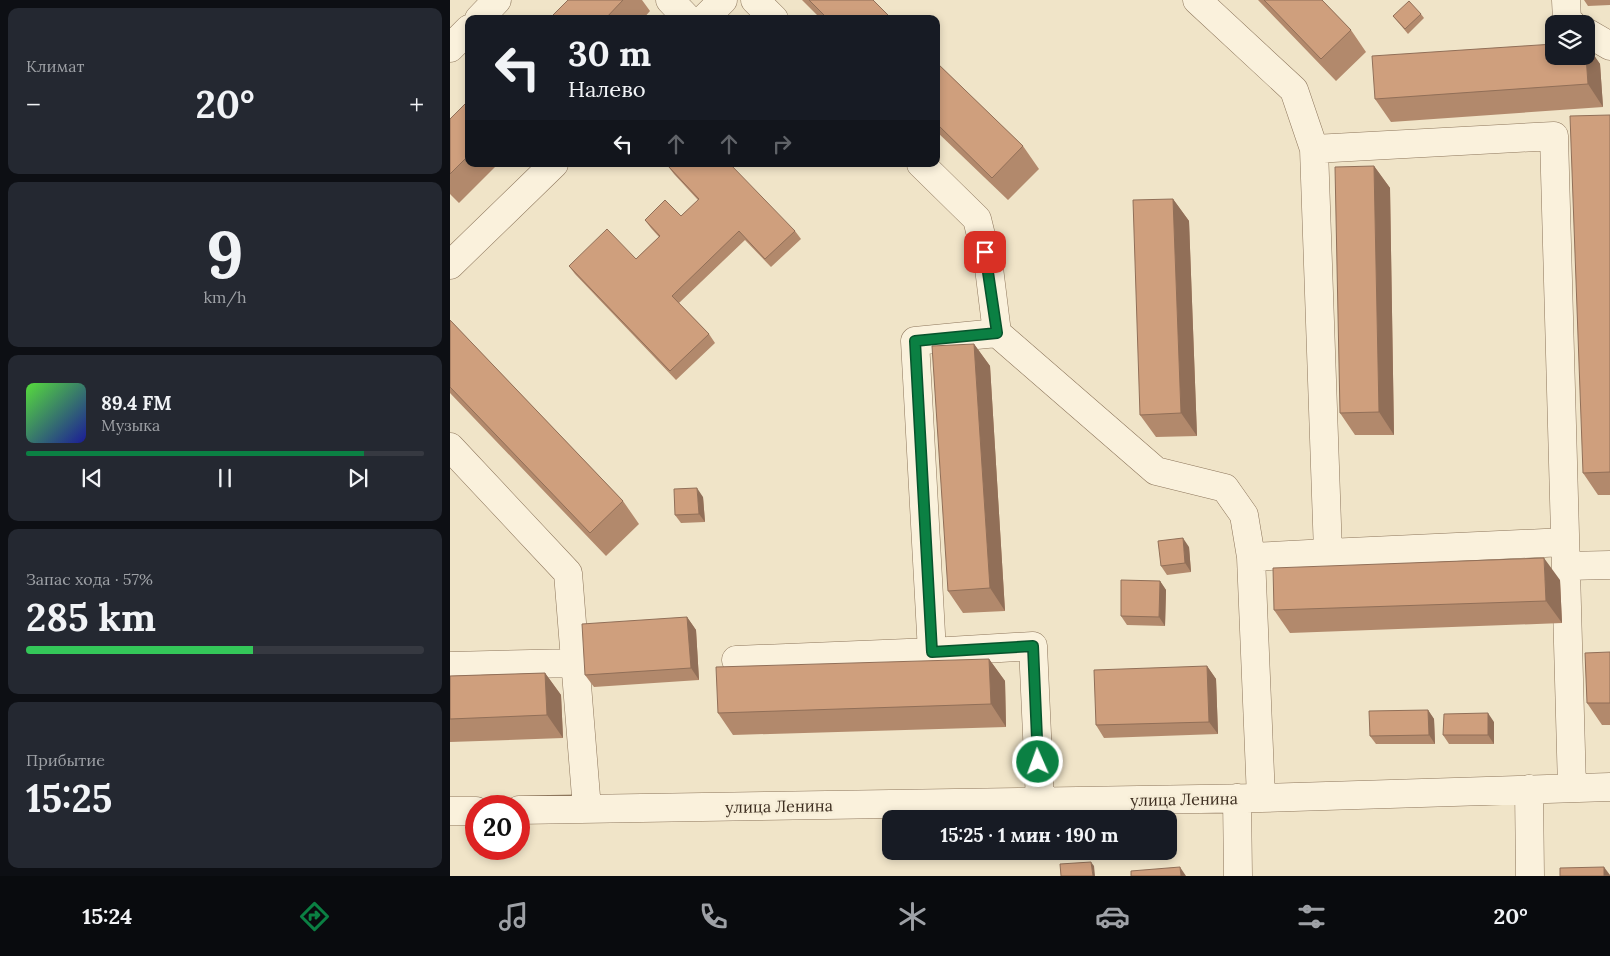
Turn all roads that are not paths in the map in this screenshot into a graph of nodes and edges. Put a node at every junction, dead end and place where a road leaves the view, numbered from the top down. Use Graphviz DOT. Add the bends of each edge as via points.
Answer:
graph roads {
  1 [pos="497,0"];
  2 [pos="670,0"];
  3 [pos="723,0"];
  4 [pos="755,0"];
  5 [pos="1196,0"];
  6 [pos="1566,0"];
  7 [pos="483,15"];
  8 [pos="684,15"];
  9 [pos="708,15"];
  10 [pos="770,15"];
  11 [pos="1567,15"];
  12 [pos="465,33"];
  13 [pos="1595,37"];
  14 [pos="1610,46"];
  15 [pos="450,48"];
  16 [pos="1314,149"];
  17 [pos="551,167"];
  18 [pos="924,167"];
  19 [pos="451,261"];
  20 [pos="997,333"];
  21 [pos="450,447"];
  22 [pos="1328,553"];
  23 [pos="1566,554"];
  24 [pos="1251,557"];
  25 [pos="1610,564"];
  26 [pos="932,652"];
  27 [pos="736,660"];
  28 [pos="575,663"];
  29 [pos="450,666"];
  30 [pos="1610,787"];
  31 [pos="1572,788"];
  32 [pos="1529,789"];
  33 [pos="1249,798"];
  34 [pos="1040,801"];
  35 [pos="586,809"];
  36 [pos="530,810"];
  37 [pos="465,811"];
  38 [pos="450,812"];
  39 [pos="1238,876"];
  40 [pos="1530,876"];
  1 -- 7 [label="street"];
  2 -- 8 [label="street"];
  3 -- 9 [label="street"];
  4 -- 10 [label="street"];
  5 -- 16 [label="street" via="1294,90"];
  6 -- 11 [label="street"];
  12 -- 15 [label="street"];
  13 -- 14 [label="street"];
  16 -- 22 [label="street"];
  16 -- 23 [label="street" via="1554,136"];
  17 -- 19 [label="street"];
  18 -- 20 [label="street" via="977,220 989,268"];
  20 -- 24 [label="street" via="1156,471 1225,488 1244,515"];
  20 -- 26 [label="street" via="915,341"];
  21 -- 28 [label="street" via="568,573"];
  22 -- 23 [label="street"];
  22 -- 24 [label="street"];
  23 -- 25 [label="street"];
  23 -- 31 [label="street"];
  24 -- 33 [label="street"];
  26 -- 27 [label="street"];
  26 -- 34 [label="street" via="1033,646"];
  28 -- 29 [label="street"];
  28 -- 35 [label="street"];
  30 -- 31 [label="street, улица Ленина"];
  31 -- 32 [label="street, улица Ленина"];
  32 -- 33 [label="street, улица Ленина"];
  32 -- 40 [label="street"];
  33 -- 34 [label="street, улица Ленина"];
  33 -- 39 [label="street"];
  34 -- 35 [label="street, улица Ленина"];
  35 -- 36 [label="street, улица Ленина"];
  37 -- 38 [label="street"];
}
